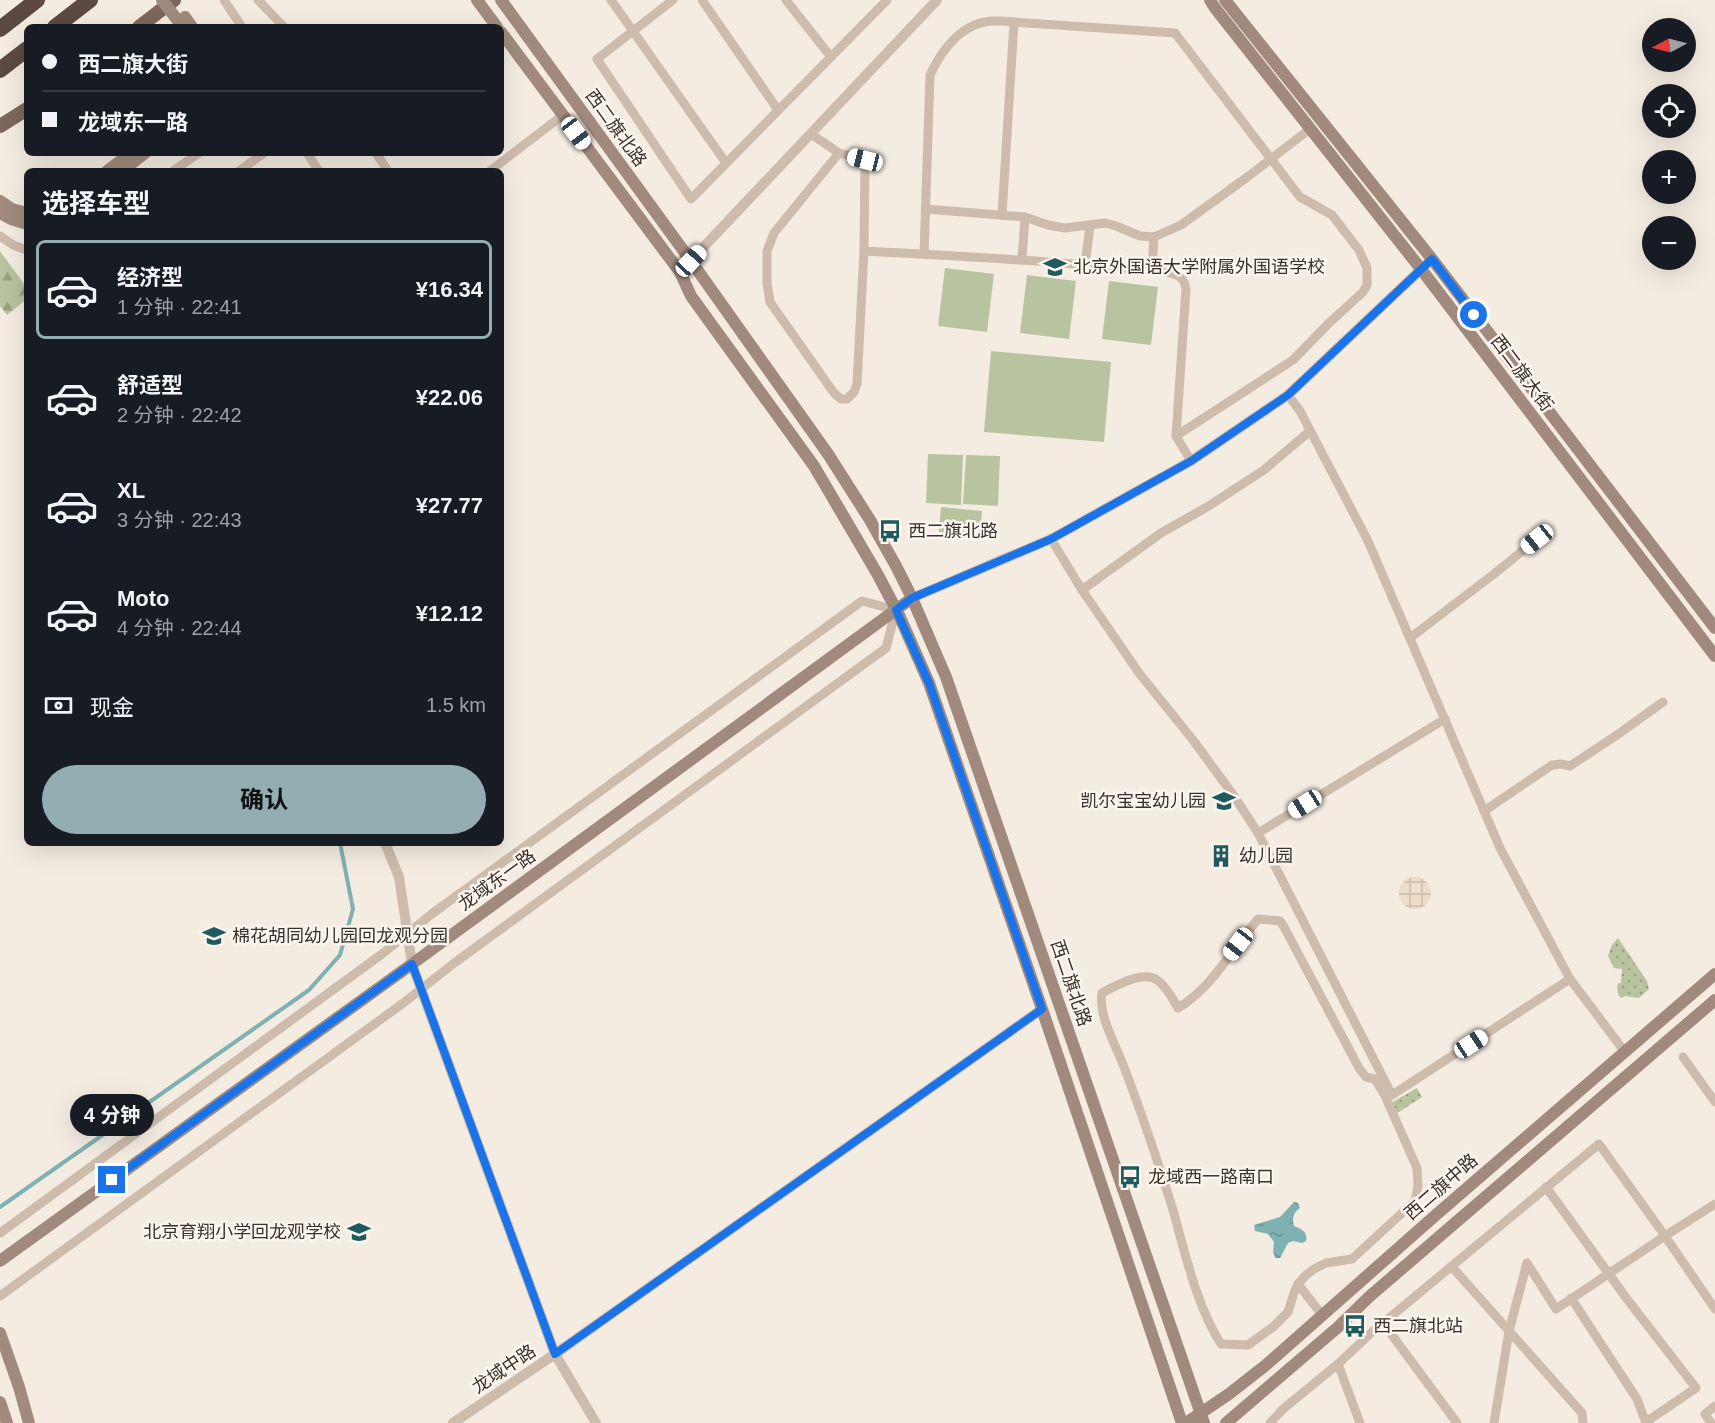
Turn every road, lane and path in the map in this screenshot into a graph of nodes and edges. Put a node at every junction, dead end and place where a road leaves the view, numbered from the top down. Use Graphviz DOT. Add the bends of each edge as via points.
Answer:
graph roads {
  1 [pos="37,0"];
  2 [pos="90,0"];
  3 [pos="162,0"];
  4 [pos="173,0"];
  5 [pos="258,0"];
  6 [pos="477,0"];
  7 [pos="501,0"];
  8 [pos="610,0"];
  9 [pos="673,0"];
  10 [pos="702,0"];
  11 [pos="786,0"];
  12 [pos="887,0"];
  13 [pos="937,0"];
  14 [pos="1210,0"];
  15 [pos="1225,0"];
  16 [pos="228,2"];
  17 [pos="1014,22"];
  18 [pos="185,23"];
  19 [pos="59,24"];
  20 [pos="143,24"];
  21 [pos="240,24"];
  22 [pos="281,24"];
  23 [pos="496,24"];
  24 [pos="0,29"];
  25 [pos="633,31"];
  26 [pos="504,36"];
  27 [pos="24,51"];
  28 [pos="831,57"];
  29 [pos="0,70"];
  30 [pos="778,110"];
  31 [pos="24,111"];
  32 [pos="563,115"];
  33 [pos="0,126"];
  34 [pos="1310,129"];
  35 [pos="811,134"];
  36 [pos="839,153"];
  37 [pos="127,156"];
  38 [pos="140,156"];
  39 [pos="195,156"];
  40 [pos="260,156"];
  41 [pos="1272,159"];
  42 [pos="726,163"];
  43 [pos="111,168"];
  44 [pos="126,168"];
  45 [pos="177,168"];
  46 [pos="243,168"];
  47 [pos="494,168"];
  48 [pos="0,201"];
  49 [pos="926,209"];
  50 [pos="24,212"];
  51 [pos="0,213"];
  52 [pos="1002,215"];
  53 [pos="1025,217"];
  54 [pos="24,223"];
  55 [pos="1090,226"];
  56 [pos="0,236"];
  57 [pos="1154,237"];
  58 [pos="24,249"];
  59 [pos="864,251"];
  60 [pos="924,254"];
  61 [pos="1432,259"];
  62 [pos="1022,260"];
  63 [pos="691,261"];
  64 [pos="1085,265"];
  65 [pos="1421,269"];
  66 [pos="1152,270"];
  67 [pos="680,272"];
  68 [pos="1288,395"];
  69 [pos="1310,431"];
  70 [pos="1176,436"];
  71 [pos="1191,461"];
  72 [pos="1051,539"];
  73 [pos="1537,539"];
  74 [pos="1082,590"];
  75 [pos="912,598"];
  76 [pos="896,610"];
  77 [pos="1715,628"];
  78 [pos="1410,638"];
  79 [pos="1715,656"];
  80 [pos="1663,702"];
  81 [pos="1445,719"];
  82 [pos="1484,811"];
  83 [pos="1258,833"];
  84 [pos="386,846"];
  85 [pos="412,964"];
  86 [pos="1715,974"];
  87 [pos="1570,979"];
  88 [pos="421,989"];
  89 [pos="1715,1000"];
  90 [pos="1042,1009"];
  91 [pos="1625,1052"];
  92 [pos="1683,1058"];
  93 [pos="1715,1102"];
  94 [pos="1546,1187"];
  95 [pos="1715,1204"];
  96 [pos="0,1233"];
  97 [pos="1665,1236"];
  98 [pos="0,1261"];
  99 [pos="1452,1268"];
  100 [pos="1609,1273"];
  101 [pos="1298,1284"];
  102 [pos="0,1296"];
  103 [pos="1571,1298"];
  104 [pos="1715,1309"];
  105 [pos="1322,1315"];
  106 [pos="1383,1323"];
  107 [pos="1509,1331"];
  108 [pos="0,1333"];
  109 [pos="555,1354"];
  110 [pos="1338,1364"];
  111 [pos="0,1402"];
  112 [pos="1715,1406"];
  113 [pos="1202,1418"];
  114 [pos="8,1423"];
  115 [pos="29,1423"];
  116 [pos="453,1423"];
  117 [pos="596,1423"];
  118 [pos="1184,1423"];
  119 [pos="1226,1423"];
  120 [pos="1270,1423"];
  121 [pos="1360,1423"];
  122 [pos="1457,1423"];
  123 [pos="1494,1423"];
  124 [pos="1583,1423"];
  125 [pos="1646,1423"];
  126 [pos="1711,1423"];
  1 -- 24 [label="highway"];
  2 -- 19 [label="highway"];
  3 -- 18 [label="main road, bridge"];
  4 -- 18 [label="main road"];
  4 -- 20 [label="main road"];
  5 -- 22 [label="street"];
  6 -- 23 [label="main road"];
  7 -- 63 [label="main road, 西二旗北路"];
  8 -- 25 [label="street"];
  9 -- 25 [label="street"];
  10 -- 30 [label="street"];
  11 -- 28 [label="street"];
  12 -- 28 [label="street"];
  13 -- 35 [label="street"];
  14 -- 34 [label="main road, 西二旗大街"];
  15 -- 61 [label="main road, 西二旗大街"];
  16 -- 21 [label="street"];
  17 -- 41 [label="street" via="1175,33"];
  17 -- 49 [label="street" via="993,21 970,28 959,34 937,60 930,75"];
  17 -- 52 [label="street"];
  25 -- 42 [label="street"];
  25 -- 42 [label="street" via="597,59 691,199"];
  26 -- 32 [label="main road, 西二旗北路"];
  27 -- 29 [label="highway"];
  28 -- 30 [label="street"];
  30 -- 42 [label="street"];
  31 -- 33 [label="main road"];
  32 -- 47 [label="street"];
  32 -- 67 [label="main road, 西二旗北路"];
  34 -- 41 [label="street"];
  34 -- 65 [label="main road, 西二旗大街"];
  35 -- 36 [label="street"];
  35 -- 63 [label="street"];
  36 -- 59 [label="street" via="865,160"];
  36 -- 59 [label="street" via="774,233 767,251 767,283 770,302 841,399 848,399 857,384"];
  37 -- 43 [label="main road"];
  38 -- 44 [label="main road"];
  39 -- 45 [label="street"];
  40 -- 46 [label="street"];
  41 -- 57 [label="street" via="1181,225"];
  41 -- 70 [label="street" via="1300,196 1332,215 1359,250 1367,268 1367,285 1293,360"];
  48 -- 50 [label="main road"];
  49 -- 52 [label="street"];
  49 -- 60 [label="street"];
  51 -- 54 [label="main road"];
  52 -- 53 [label="street"];
  53 -- 55 [label="street" via="1060,228"];
  53 -- 62 [label="street"];
  55 -- 57 [label="street" via="1109,224"];
  55 -- 64 [label="street"];
  56 -- 58 [label="street"];
  57 -- 66 [label="street"];
  59 -- 60 [label="street"];
  60 -- 62 [label="street"];
  61 -- 65 [label="street"];
  61 -- 77 [label="main road, 西二旗大街"];
  62 -- 64 [label="street"];
  63 -- 67 [label="street"];
  63 -- 75 [label="main road, 西二旗北路" via="828,454 870,519"];
  64 -- 66 [label="street"];
  65 -- 68 [label="street"];
  65 -- 79 [label="main road, 西二旗大街"];
  66 -- 70 [label="street" via="1177,275 1185,285"];
  67 -- 76 [label="main road, 西二旗北路" via="691,296 814,466"];
  68 -- 69 [label="street"];
  68 -- 71 [label="street"];
  69 -- 74 [label="street" via="1264,470 1161,533"];
  69 -- 78 [label="street" via="1368,542"];
  70 -- 71 [label="street"];
  71 -- 72 [label="street"];
  72 -- 74 [label="street"];
  72 -- 75 [label="street"];
  73 -- 78 [label="street"];
  74 -- 83 [label="street"];
  75 -- 76 [label="main road, 龙域东一路"];
  75 -- 113 [label="main road, 西二旗北路" via="946,677"];
  76 -- 85 [label="main road, 龙域东一路"];
  76 -- 88 [label="street" via="886,648"];
  76 -- 90 [label="main road, 西二旗北路" via="929,683"];
  76 -- 96 [label="street" via="862,602"];
  78 -- 81 [label="street"];
  80 -- 82 [label="street" via="1570,766 1552,765"];
  81 -- 82 [label="street"];
  81 -- 83 [label="street"];
  82 -- 87 [label="street"];
  83 -- 87 [label="street" via="1392,1095"];
  84 -- 85 [label="street" via="399,877"];
  85 -- 88 [label="street"];
  85 -- 98 [label="main road, 龙域东一路"];
  86 -- 91 [label="main road, 西二旗中路"];
  87 -- 91 [label="street"];
  88 -- 102 [label="street"];
  88 -- 109 [label="street"];
  89 -- 119 [label="main road, 西二旗中路"];
  90 -- 109 [label="street, 龙域中路"];
  90 -- 118 [label="main road, 西二旗北路"];
  91 -- 105 [label="main road, 西二旗中路"];
  92 -- 93 [label="street"];
  94 -- 97 [label="street" via="1599,1143"];
  94 -- 99 [label="street"];
  94 -- 100 [label="street"];
  95 -- 97 [label="street"];
  97 -- 100 [label="street"];
  97 -- 104 [label="street"];
  99 -- 106 [label="street"];
  99 -- 107 [label="street"];
  100 -- 103 [label="street"];
  100 -- 125 [label="street" via="1696,1388"];
  101 -- 101 [label="street" via="1288,1312 1273,1328 1248,1345 1221,1344 1190,1269 1158,1160 1101,1002 1102,993 1130,979 1148,977 1157,979 1178,1008 1206,986 1258,919 1280,921 1284,927 1359,1068 1366,1077 1375,1079 1385,1096 1418,1177 1415,1202 1352,1259 1326,1263"];
  101 -- 105 [label="street"];
  103 -- 107 [label="street" via="1556,1309 1527,1263"];
  103 -- 125 [label="street" via="1637,1399"];
  105 -- 113 [label="main road, 西二旗中路"];
  106 -- 110 [label="street"];
  106 -- 122 [label="street"];
  107 -- 123 [label="street"];
  107 -- 124 [label="street" via="1582,1413"];
  108 -- 115 [label="main road"];
  109 -- 116 [label="street, 龙域中路"];
  109 -- 117 [label="street"];
  110 -- 120 [label="street"];
  110 -- 121 [label="street"];
  111 -- 114 [label="main road"];
  112 -- 126 [label="street" via="1705,1414"];
  113 -- 118 [label="main road, 西二旗中路"];
}
